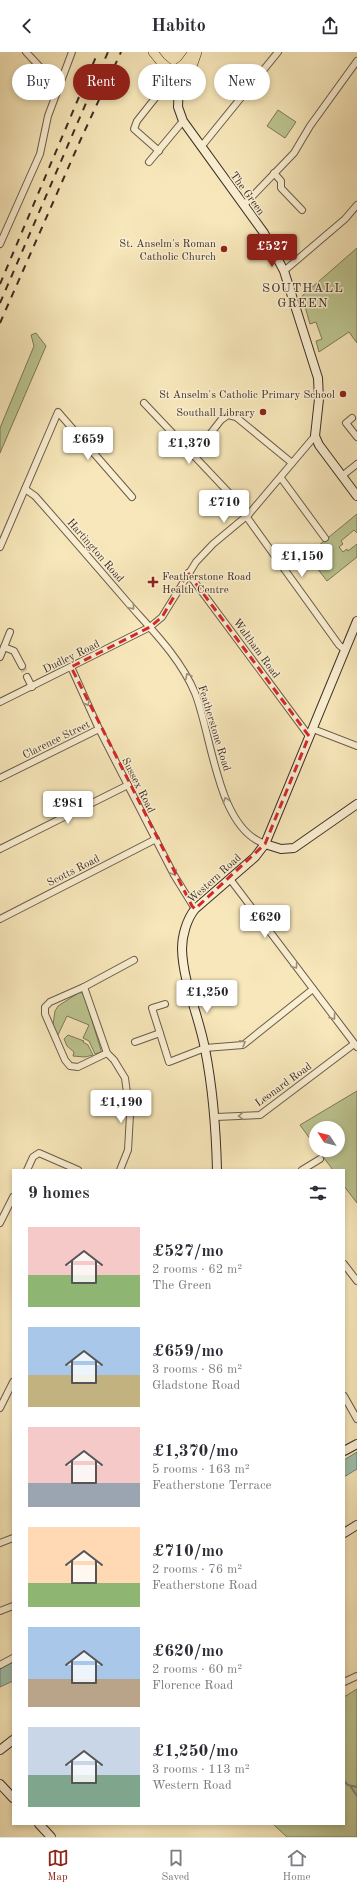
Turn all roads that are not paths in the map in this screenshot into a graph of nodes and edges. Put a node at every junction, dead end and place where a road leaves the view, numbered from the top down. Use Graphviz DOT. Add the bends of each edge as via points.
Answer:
graph roads {
  1 [pos="26,52"];
  2 [pos="72,52"];
  3 [pos="153,52"];
  4 [pos="193,52"];
  5 [pos="197,52"];
  6 [pos="278,52"];
  7 [pos="357,61"];
  8 [pos="37,64"];
  9 [pos="165,64"];
  10 [pos="183,64"];
  11 [pos="192,64"];
  12 [pos="65,71"];
  13 [pos="54,100"];
  14 [pos="154,100"];
  15 [pos="178,100"];
  16 [pos="183,121"];
  17 [pos="201,147"];
  18 [pos="159,151"];
  19 [pos="150,162"];
  20 [pos="274,173"];
  21 [pos="357,205"];
  22 [pos="244,206"];
  23 [pos="302,210"];
  24 [pos="0,244"];
  25 [pos="284,271"];
  26 [pos="144,403"];
  27 [pos="352,418"];
  28 [pos="315,436"];
  29 [pos="357,436"];
  30 [pos="192,456"];
  31 [pos="292,463"];
  32 [pos="357,464"];
  33 [pos="342,476"];
  34 [pos="281,478"];
  35 [pos="25,490"];
  36 [pos="357,496"];
  37 [pos="132,497"];
  38 [pos="248,515"];
  39 [pos="325,538"];
  40 [pos="0,546"];
  41 [pos="188,573"];
  42 [pos="357,621"];
  43 [pos="150,628"];
  44 [pos="10,632"];
  45 [pos="4,647"];
  46 [pos="345,650"];
  47 [pos="0,657"];
  48 [pos="22,666"];
  49 [pos="71,668"];
  50 [pos="27,677"];
  51 [pos="32,686"];
  52 [pos="0,702"];
  53 [pos="99,729"];
  54 [pos="311,732"];
  55 [pos="357,746"];
  56 [pos="0,778"];
  57 [pos="128,785"];
  58 [pos="357,804"];
  59 [pos="156,839"];
  60 [pos="265,844"];
  61 [pos="0,849"];
  62 [pos="230,879"];
  63 [pos="195,909"];
  64 [pos="0,919"];
  65 [pos="134,960"];
  66 [pos="84,987"];
  67 [pos="312,989"];
  68 [pos="165,1004"];
  69 [pos="160,1033"];
  70 [pos="135,1042"];
  71 [pos="356,1046"];
  72 [pos="205,1048"];
  73 [pos="107,1053"];
  74 [pos="216,1117"];
  75 [pos="320,1159"];
  76 [pos="27,1169"];
  77 [pos="76,1169"];
  78 [pos="120,1169"];
  79 [pos="217,1169"];
  80 [pos="304,1169"];
  81 [pos="12,1199"];
  82 [pos="0,1205"];
  83 [pos="7,1209"];
  84 [pos="0,1223"];
  85 [pos="345,1265"];
  86 [pos="357,1281"];
  87 [pos="12,1384"];
  88 [pos="345,1398"];
  89 [pos="0,1408"];
  90 [pos="357,1419"];
  91 [pos="357,1444"];
  92 [pos="345,1450"];
  93 [pos="357,1525"];
  94 [pos="345,1532"];
  95 [pos="12,1538"];
  96 [pos="0,1542"];
  97 [pos="12,1606"];
  98 [pos="0,1611"];
  99 [pos="12,1659"];
  100 [pos="0,1666"];
  101 [pos="357,1676"];
  102 [pos="345,1682"];
  103 [pos="12,1741"];
  104 [pos="0,1750"];
  105 [pos="0,1784"];
  106 [pos="12,1797"];
  107 [pos="40,1825"];
  108 [pos="52,1837"];
  1 -- 8 [label="street"];
  2 -- 12 [label="street"];
  3 -- 9 [label="main road"];
  4 -- 10 [label="main road"];
  5 -- 11 [label="main road"];
  6 -- 17 [label="street"];
  7 -- 20 [label="street" via="310,126 294,153"];
  13 -- 24 [label="street" via="44,130 40,154"];
  14 -- 18 [label="street" via="134,128"];
  15 -- 16 [label="street, The Green"];
  16 -- 17 [label="street, The Green"];
  16 -- 18 [label="street"];
  17 -- 22 [label="street, The Green"];
  18 -- 19 [label="street"];
  20 -- 22 [label="street"];
  20 -- 23 [label="street" via="280,181 281,188"];
  21 -- 25 [label="street" via="345,219"];
  22 -- 25 [label="street, The Green" via="264,233"];
  25 -- 28 [label="street, The Green" via="318,378 320,399"];
  26 -- 30 [label="street"];
  27 -- 29 [label="street" via="346,423"];
  28 -- 31 [label="street"];
  28 -- 33 [label="street"];
  30 -- 31 [label="street" via="228,415 236,417"];
  30 -- 38 [label="street"];
  31 -- 34 [label="street"];
  32 -- 33 [label="street"];
  33 -- 36 [label="street"];
  34 -- 38 [label="street"];
  34 -- 39 [label="street"];
  35 -- 37 [label="street" via="58,412"];
  35 -- 40 [label="street"];
  35 -- 43 [label="street, Hartington Road, one-way" via="35,496"];
  38 -- 41 [label="street" via="213,544"];
  38 -- 46 [label="street"];
  41 -- 43 [label="street" via="162,617"];
  41 -- 54 [label="street, Waltham Road"];
  42 -- 46 [label="street, Western Road"];
  43 -- 49 [label="street, Dudley Road"];
  60 -- 43 [label="street, Featherstone Road, one-way" via="256,842 246,834 229,809 190,681 180,664"];
  44 -- 45 [label="street"];
  45 -- 47 [label="street"];
  45 -- 48 [label="street" via="14,652"];
  46 -- 54 [label="street, Western Road"];
  49 -- 51 [label="street, Dudley Road"];
  49 -- 53 [label="street, Sussex Road, one-way"];
  50 -- 51 [label="street"];
  51 -- 52 [label="street, Dudley Road"];
  53 -- 56 [label="street, Clarence Street"];
  53 -- 57 [label="street, Sussex Road"];
  54 -- 55 [label="street"];
  54 -- 60 [label="street, Western Road"];
  57 -- 59 [label="street, Sussex Road"];
  57 -- 61 [label="street"];
  58 -- 60 [label="street" via="294,848 281,849"];
  59 -- 63 [label="street, Sussex Road, one-way"];
  59 -- 64 [label="street, Scotts Road"];
  60 -- 62 [label="street, Western Road" via="255,857"];
  62 -- 63 [label="street, Western Road"];
  62 -- 67 [label="street, one-way"];
  63 -- 72 [label="street, Western Road" via="184,932 183,962"];
  65 -- 66 [label="street"];
  66 -- 73 [label="street"];
  66 -- 73 [label="street" via="50,1002 44,1007 45,1014 70,1066 78,1067"];
  67 -- 71 [label="street, one-way"];
  72 -- 67 [label="street, one-way" via="243,1045"];
  68 -- 69 [label="street" via="152,1008"];
  69 -- 70 [label="street"];
  69 -- 72 [label="street" via="169,1062"];
  71 -- 74 [label="street, Leonard Road, one-way" via="260,1115"];
  72 -- 74 [label="street, Western Road"];
  73 -- 78 [label="street" via="125,1078 130,1115 128,1150"];
  74 -- 79 [label="street, Western Road"];
  75 -- 80 [label="street"];
  76 -- 77 [label="street" via="33,1157 39,1153"];
  81 -- 83 [label="street"];
  82 -- 83 [label="street"];
  83 -- 84 [label="street"];
  85 -- 86 [label="street"];
  87 -- 89 [label="street"];
  88 -- 90 [label="street"];
  91 -- 92 [label="street"];
  93 -- 94 [label="street"];
  95 -- 96 [label="street"];
  97 -- 98 [label="street"];
  99 -- 100 [label="street"];
  101 -- 102 [label="street"];
  103 -- 104 [label="street"];
  105 -- 106 [label="street"];
  107 -- 108 [label="street"];
}
